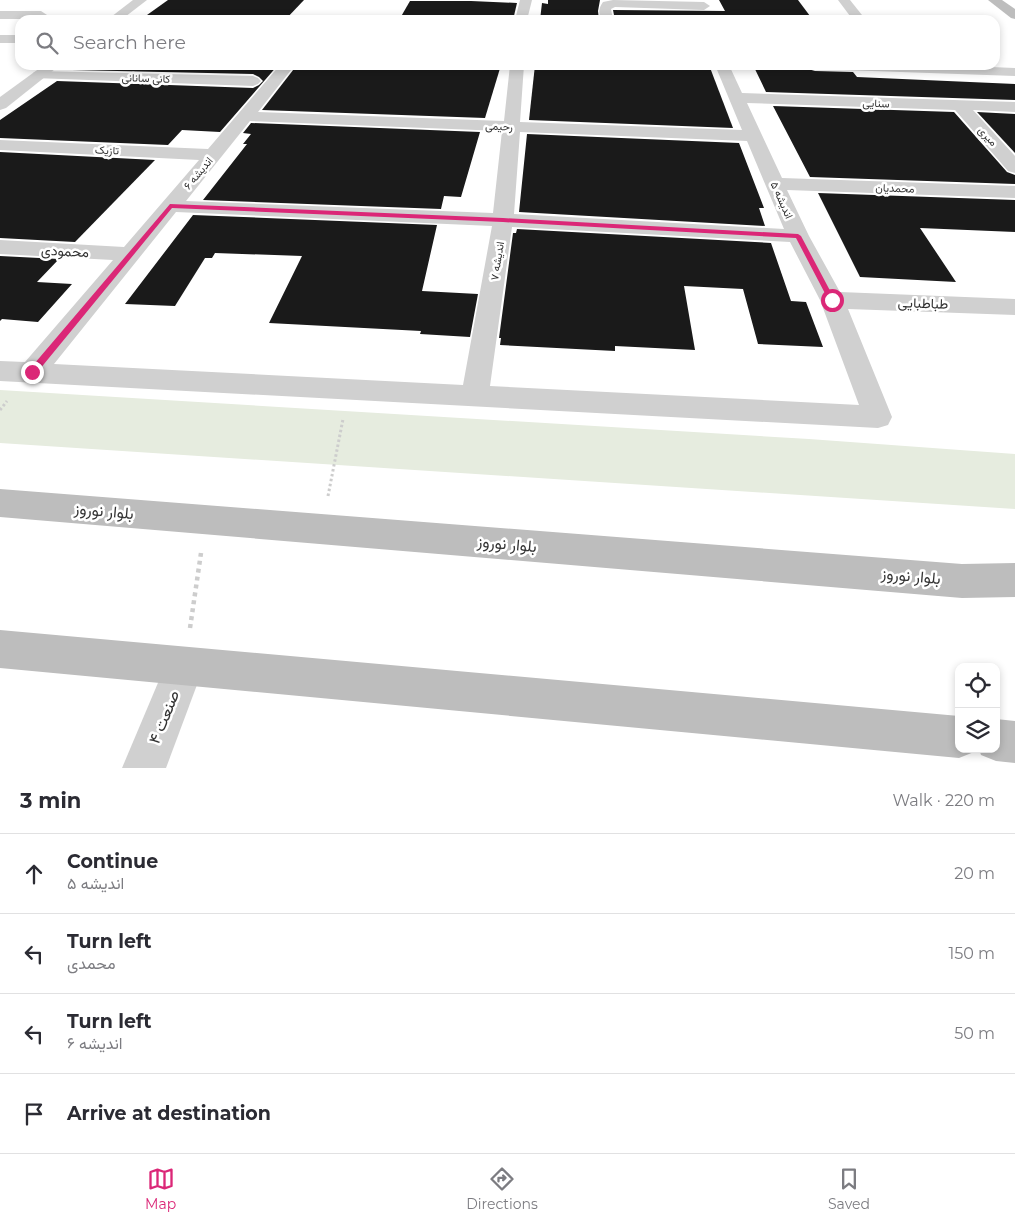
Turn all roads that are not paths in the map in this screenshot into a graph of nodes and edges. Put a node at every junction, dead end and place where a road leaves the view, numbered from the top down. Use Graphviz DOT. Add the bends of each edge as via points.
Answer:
graph roads {
  1 [pos="141,0"];
  2 [pos="526,0"];
  3 [pos="844,0"];
  4 [pos="994,0"];
  5 [pos="703,3"];
  6 [pos="16,5"];
  7 [pos="2,15"];
  8 [pos="41,15"];
  9 [pos="120,15"];
  10 [pos="522,15"];
  11 [pos="606,15"];
  12 [pos="707,15"];
  13 [pos="856,15"];
  14 [pos="1015,15"];
  15 [pos="0,39"];
  16 [pos="15,39"];
  17 [pos="46,70"];
  18 [pos="284,70"];
  19 [pos="517,70"];
  20 [pos="724,70"];
  21 [pos="958,70"];
  22 [pos="1015,72"];
  23 [pos="40,75"];
  24 [pos="253,81"];
  25 [pos="737,98"];
  26 [pos="2,102"];
  27 [pos="960,106"];
  28 [pos="1015,107"];
  29 [pos="245,116"];
  30 [pos="511,126"];
  31 [pos="754,136"];
  32 [pos="0,145"];
  33 [pos="213,155"];
  34 [pos="1015,167"];
  35 [pos="775,184"];
  36 [pos="1015,192"];
  37 [pos="170,206"];
  38 [pos="503,220"];
  39 [pos="798,236"];
  40 [pos="0,247"];
  41 [pos="130,254"];
  42 [pos="832,300"];
  43 [pos="1015,307"];
  44 [pos="0,371"];
  45 [pos="32,372"];
  46 [pos="475,396"];
  47 [pos="0,503"];
  48 [pos="1015,580"];
  49 [pos="0,649"];
  50 [pos="185,666"];
  51 [pos="955,737"];
  52 [pos="1000,740"];
  53 [pos="1015,742"];
  54 [pos="144,768"];
  1 -- 9 [label="street"];
  2 -- 10 [label="street"];
  3 -- 13 [label="street"];
  4 -- 14 [label="main road"];
  5 -- 11 [label="street" via="615,3 607,5"];
  5 -- 12 [label="street"];
  6 -- 7 [label="street"];
  7 -- 8 [label="street"];
  15 -- 16 [label="street"];
  17 -- 23 [label="street"];
  18 -- 29 [label="street, اندیشه ۶"];
  19 -- 30 [label="street, اندیشه ۷"];
  20 -- 25 [label="street, اندیشه ۵"];
  21 -- 22 [label="street"];
  23 -- 24 [label="street, کانی سانانی"];
  23 -- 26 [label="street"];
  25 -- 27 [label="street, سنایی"];
  25 -- 31 [label="street, اندیشه ۵"];
  27 -- 28 [label="street, سنایی"];
  27 -- 34 [label="street, میری"];
  29 -- 30 [label="street, رحیمی"];
  29 -- 33 [label="street, اندیشه ۶"];
  30 -- 31 [label="street, رحیمی"];
  30 -- 38 [label="street, اندیشه ۷"];
  31 -- 35 [label="street, اندیشه ۵"];
  32 -- 33 [label="street, تازیک"];
  33 -- 37 [label="street, اندیشه ۶"];
  35 -- 36 [label="street, محمدیان"];
  35 -- 39 [label="street, اندیشه ۵"];
  37 -- 38 [label="street"];
  37 -- 41 [label="street, اندیشه ۶"];
  38 -- 39 [label="street"];
  38 -- 46 [label="street, اندیشه ۷"];
  39 -- 42 [label="street, اندیشه ۵"];
  40 -- 41 [label="street, محمودی"];
  41 -- 45 [label="street, اندیشه ۶"];
  42 -- 43 [label="street, طباطبایی"];
  42 -- 46 [label="street, اندیشه ۵" via="878,416"];
  44 -- 45 [label="street"];
  45 -- 46 [label="street"];
  47 -- 48 [label="main road, بلوار نوروز" via="962,581"];
  49 -- 50 [label="main road"];
  50 -- 51 [label="main road"];
  50 -- 54 [label="street, صنعت ۴"];
  52 -- 53 [label="main road"];
}
